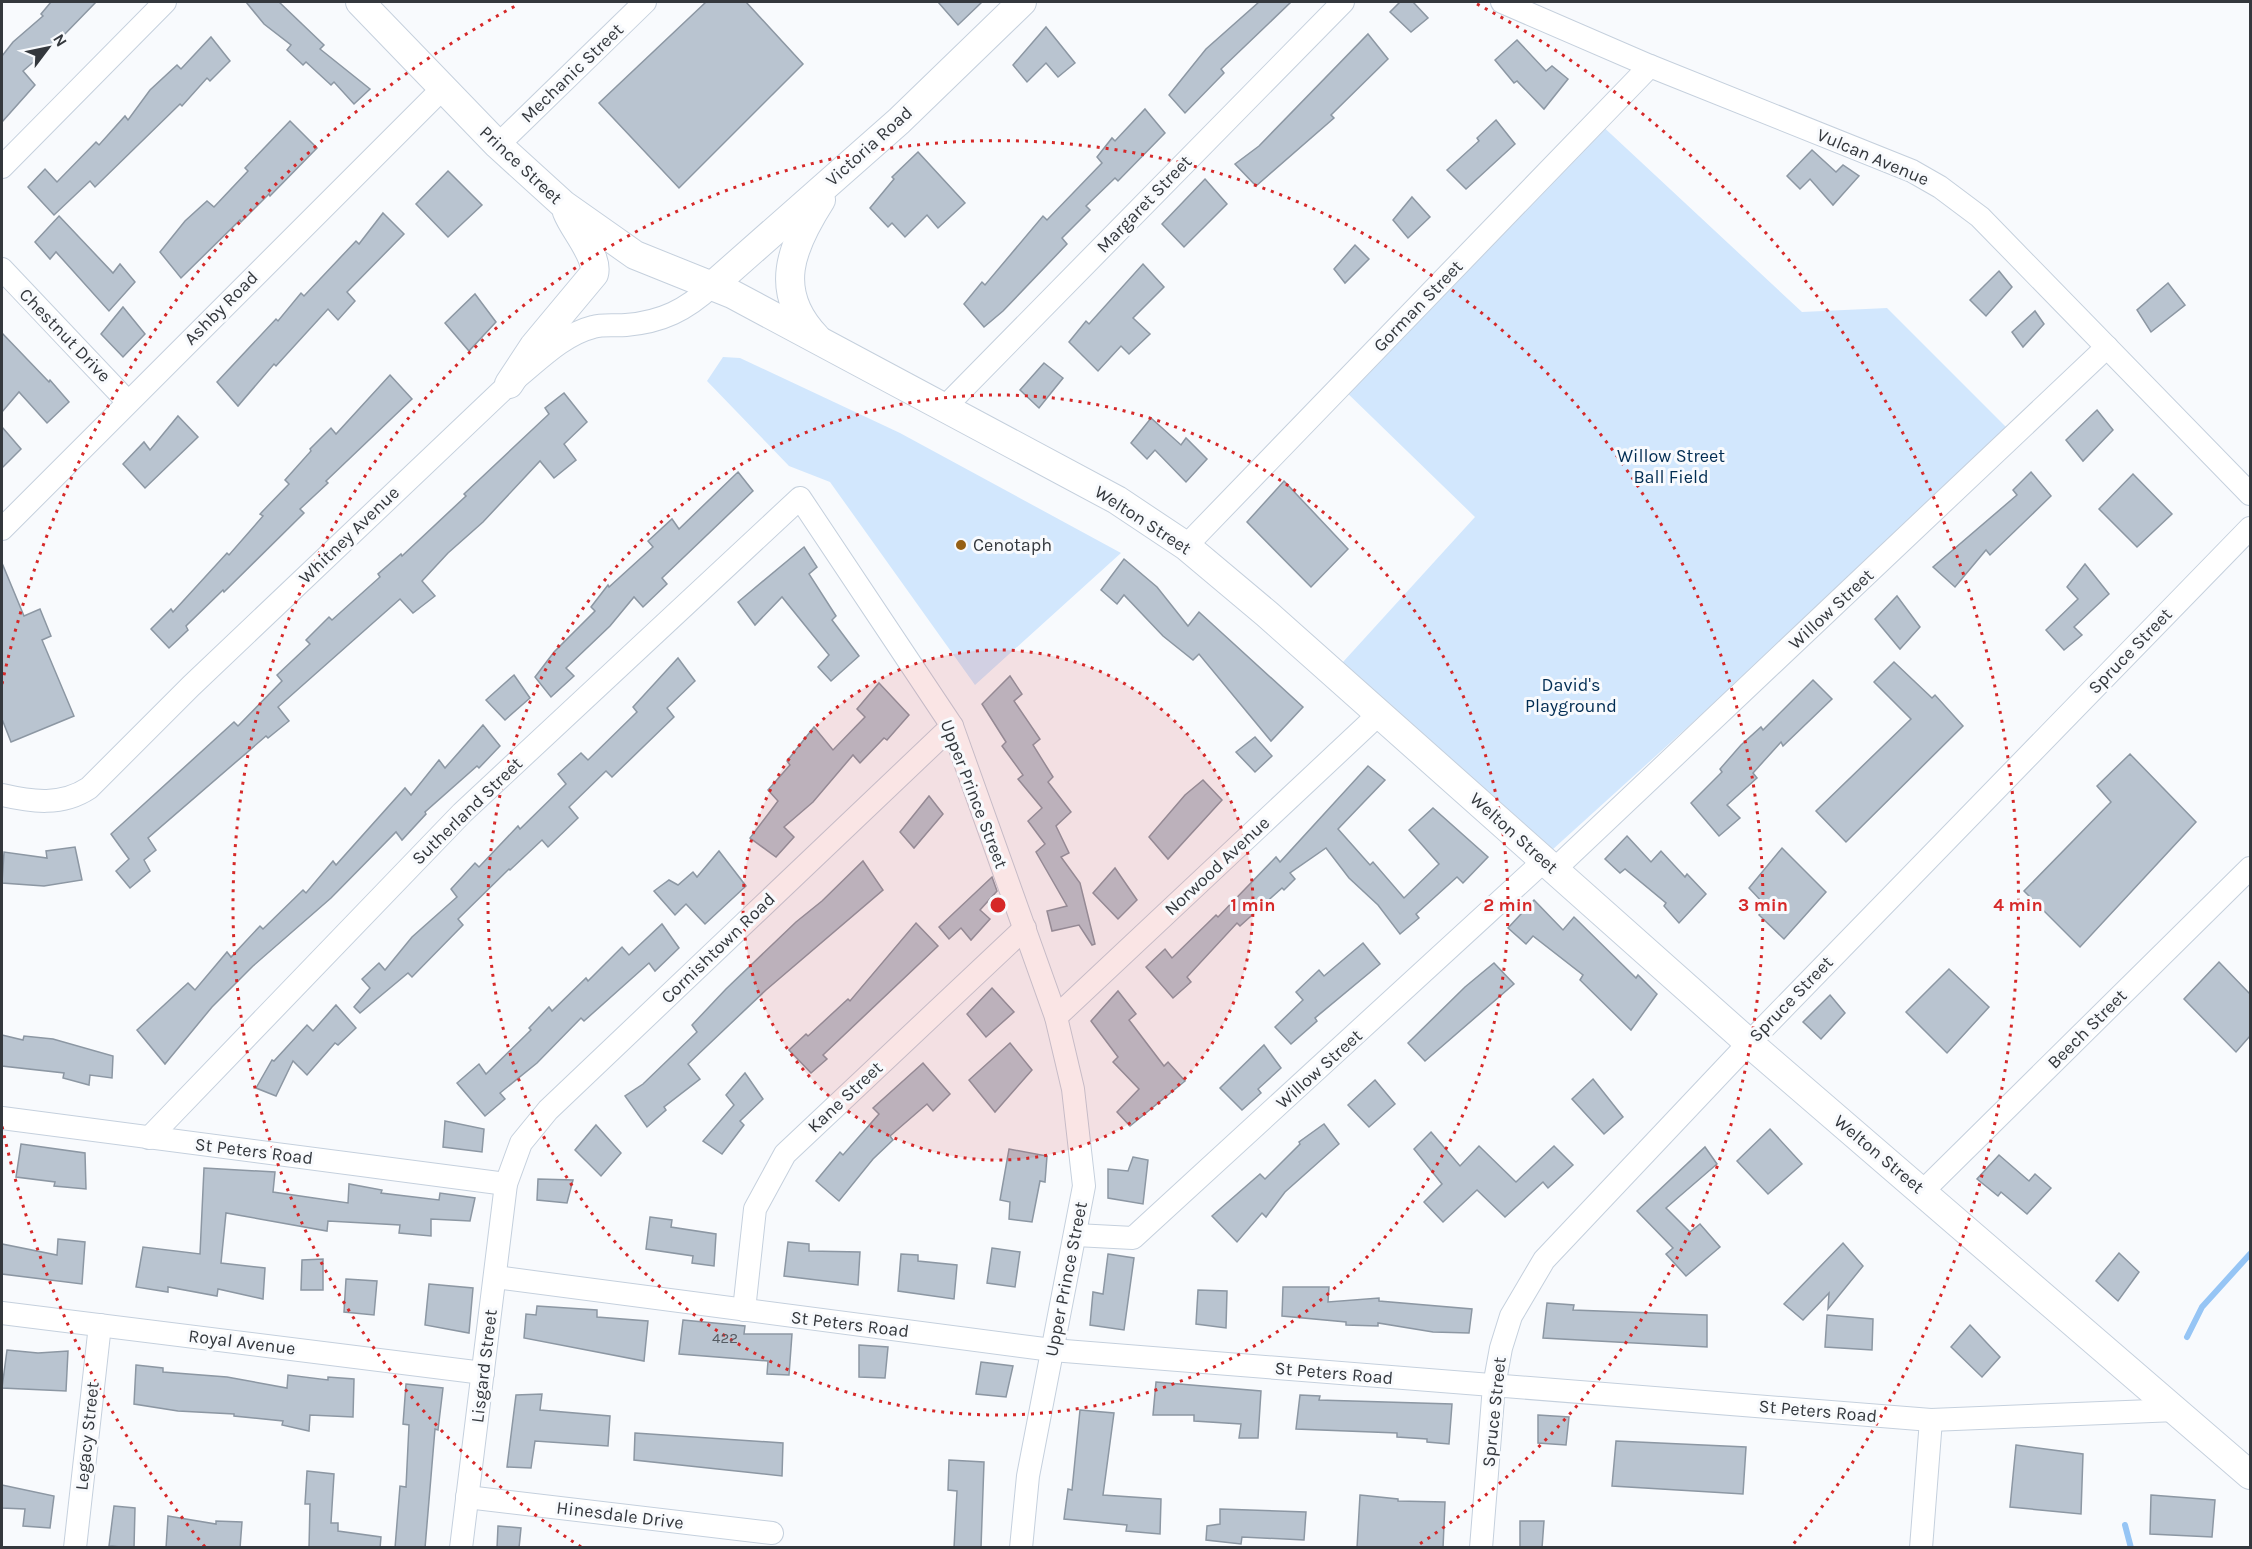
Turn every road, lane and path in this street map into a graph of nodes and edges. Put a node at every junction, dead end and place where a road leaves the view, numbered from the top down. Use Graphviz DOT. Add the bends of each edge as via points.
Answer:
graph roads {
  1 [pos="165,2"];
  2 [pos="360,2"];
  3 [pos="645,2"];
  4 [pos="1022,2"];
  5 [pos="1343,2"];
  6 [pos="1502,2"];
  7 [pos="1650,66"];
  8 [pos="442,89"];
  9 [pos="498,145"];
  10 [pos="2,167"];
  11 [pos="835,178"];
  12 [pos="564,205"];
  13 [pos="2,269"];
  14 [pos="712,286"];
  15 [pos="822,343"];
  16 [pos="2107,347"];
  17 [pos="509,384"];
  18 [pos="127,401"];
  19 [pos="945,407"];
  20 [pos="2250,494"];
  21 [pos="800,498"];
  22 [pos="2250,528"];
  23 [pos="2,529"];
  24 [pos="1186,546"];
  25 [pos="1377,715"];
  26 [pos="952,726"];
  27 [pos="2,795"];
  28 [pos="1550,865"];
  29 [pos="2250,868"];
  30 [pos="1025,928"];
  31 [pos="1056,1017"];
  32 [pos="1749,1043"];
  33 [pos="2,1118"];
  34 [pos="149,1138"];
  35 [pos="506,1184"];
  36 [pos="1923,1191"];
  37 [pos="1076,1235"];
  38 [pos="495,1277"];
  39 [pos="744,1310"];
  40 [pos="2,1312"];
  41 [pos="100,1325"];
  42 [pos="1052,1350"];
  43 [pos="483,1373"];
  44 [pos="1494,1386"];
  45 [pos="2176,1410"];
  46 [pos="1931,1420"];
  47 [pos="2250,1475"];
  48 [pos="467,1497"];
  49 [pos="772,1533"];
  50 [pos="75,1548"];
  51 [pos="461,1548"];
  52 [pos="1021,1548"];
  53 [pos="1481,1548"];
  54 [pos="1921,1548"];
  1 -- 10 [label="street"];
  2 -- 8 [label="main road, Prince Street"];
  3 -- 9 [label="street, Mechanic Street"];
  4 -- 11 [label="main road, Victoria Road"];
  5 -- 19 [label="street, Margaret Street"];
  6 -- 7 [label="street, Vulcan Avenue"];
  7 -- 16 [label="street, Vulcan Avenue" via="1911,171 1940,187 1980,217"];
  7 -- 24 [label="street, Gorman Street"];
  8 -- 9 [label="main road, Prince Street"];
  8 -- 18 [label="street, Ashby Road"];
  9 -- 12 [label="main road, Prince Street"];
  11 -- 14 [label="main road, Victoria Road"];
  11 -- 15 [label="main road" via="797,243 788,275 798,313"];
  12 -- 14 [label="main road, Prince Street" via="635,255"];
  12 -- 17 [label="main road" via="596,268"];
  13 -- 18 [label="street, Chestnut Drive"];
  14 -- 15 [label="main road, Welton Street"];
  14 -- 17 [label="street, Whitney Avenue" via="672,316 648,323 595,327 564,339"];
  15 -- 19 [label="main road, Welton Street"];
  16 -- 20 [label="street, Vulcan Avenue"];
  16 -- 28 [label="street, Willow Street"];
  17 -- 27 [label="street, Whitney Avenue" via="89,788 57,801"];
  18 -- 23 [label="street, Ashby Road"];
  19 -- 24 [label="main road, Welton Street" via="1117,500"];
  21 -- 26 [label="street, Upper Prince Street"];
  21 -- 34 [label="street, Sutherland Street" via="462,813"];
  22 -- 32 [label="street, Spruce Street"];
  24 -- 25 [label="main road, Welton Street"];
  25 -- 28 [label="main road, Welton Street"];
  25 -- 31 [label="street, Norwood Avenue"];
  26 -- 30 [label="street, Upper Prince Street"];
  26 -- 35 [label="street, Cornishtown Road" via="531,1127 517,1150"];
  28 -- 32 [label="main road, Welton Street"];
  28 -- 37 [label="street, Willow Street" via="1133,1238"];
  29 -- 36 [label="street, Beech Street"];
  30 -- 31 [label="street, Upper Prince Street"];
  30 -- 39 [label="street, Kane Street" via="785,1154 755,1209"];
  31 -- 37 [label="street, Upper Prince Street" via="1073,1089 1083,1161 1084,1186"];
  32 -- 36 [label="main road, Welton Street"];
  32 -- 44 [label="street, Spruce Street" via="1544,1260 1508,1323"];
  33 -- 34 [label="street, St Peters Road"];
  34 -- 35 [label="street, St Peters Road"];
  35 -- 38 [label="street, Lisgard Street"];
  36 -- 45 [label="main road, Welton Street"];
  37 -- 42 [label="street, Upper Prince Street"];
  38 -- 39 [label="street, St Peters Road"];
  38 -- 43 [label="street, Lisgard Street"];
  39 -- 42 [label="street, St Peters Road"];
  40 -- 41 [label="street, Royal Avenue"];
  41 -- 43 [label="street, Royal Avenue"];
  41 -- 50 [label="street, Legacy Street"];
  42 -- 44 [label="street, St Peters Road"];
  42 -- 52 [label="street, Upper Prince Street" via="1028,1476"];
  43 -- 48 [label="street, Lisgard Street"];
  44 -- 46 [label="street, St Peters Road"];
  44 -- 53 [label="street, Spruce Street"];
  45 -- 46 [label="street, St Peters Road"];
  45 -- 47 [label="main road, Welton Street"];
  46 -- 54 [label="street"];
  48 -- 49 [label="street, Hinesdale Drive"];
  48 -- 51 [label="street, Lisgard Street"];
}
